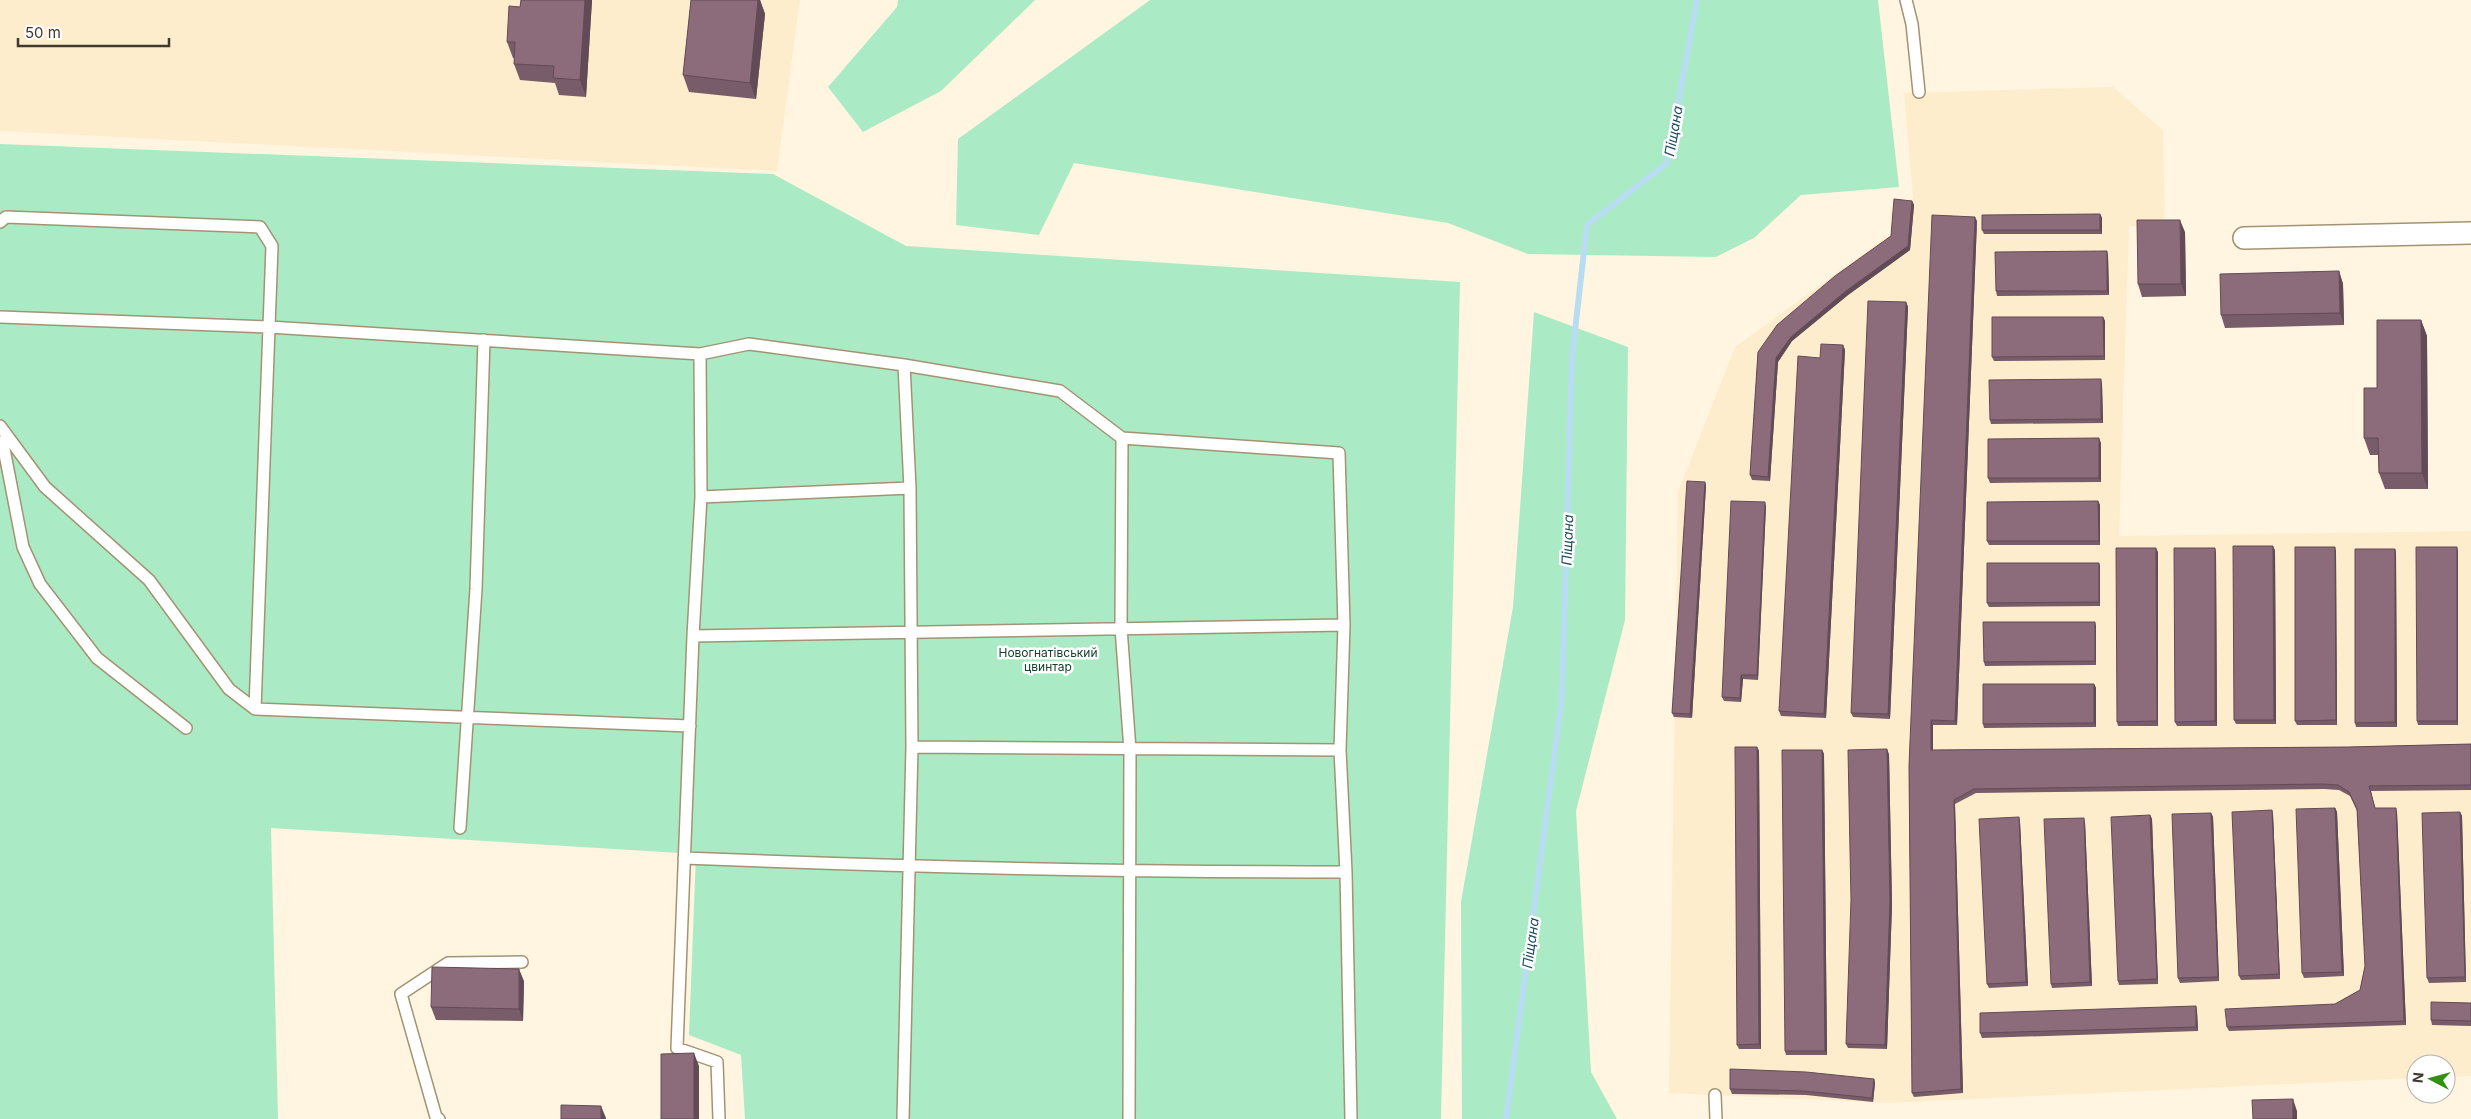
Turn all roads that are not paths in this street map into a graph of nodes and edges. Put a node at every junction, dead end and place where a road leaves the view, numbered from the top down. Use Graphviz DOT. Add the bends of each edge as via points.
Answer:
graph roads {
  1 [pos="1906,0"];
  2 [pos="1919,92"];
  3 [pos="0,222"];
  4 [pos="2471,233"];
  5 [pos="2244,238"];
  6 [pos="0,317"];
  7 [pos="269,327"];
  8 [pos="484,340"];
  9 [pos="700,354"];
  10 [pos="904,365"];
  11 [pos="0,426"];
  12 [pos="1122,438"];
  13 [pos="0,442"];
  14 [pos="910,488"];
  15 [pos="702,497"];
  16 [pos="1344,625"];
  17 [pos="1121,628"];
  18 [pos="910,634"];
  19 [pos="693,636"];
  20 [pos="255,709"];
  21 [pos="469,717"];
  22 [pos="690,726"];
  23 [pos="186,728"];
  24 [pos="912,747"];
  25 [pos="1130,750"];
  26 [pos="1340,750"];
  27 [pos="460,828"];
  28 [pos="684,858"];
  29 [pos="909,868"];
  30 [pos="1130,872"];
  31 [pos="1346,872"];
  32 [pos="522,962"];
  33 [pos="1715,1095"];
  34 [pos="439,1119"];
  35 [pos="719,1119"];
  36 [pos="903,1119"];
  37 [pos="1129,1119"];
  38 [pos="1351,1119"];
  39 [pos="1716,1119"];
  1 -- 2 [label="lane" via="1912,24"];
  3 -- 7 [label="lane" via="6,217 260,227 272,246"];
  4 -- 5 [label="street"];
  6 -- 7 [label="lane"];
  7 -- 8 [label="lane"];
  7 -- 20 [label="lane"];
  8 -- 9 [label="lane"];
  8 -- 21 [label="lane"];
  9 -- 10 [label="lane" via="749,344"];
  9 -- 15 [label="lane"];
  10 -- 12 [label="lane" via="1060,392"];
  10 -- 14 [label="lane"];
  11 -- 20 [label="lane" via="45,487 149,580 229,690"];
  12 -- 16 [label="lane" via="1339,453"];
  12 -- 17 [label="lane"];
  13 -- 23 [label="lane" via="23,547 40,584 97,658"];
  14 -- 15 [label="lane"];
  14 -- 18 [label="lane"];
  15 -- 19 [label="lane"];
  16 -- 17 [label="lane"];
  16 -- 26 [label="lane"];
  17 -- 18 [label="lane"];
  17 -- 25 [label="lane"];
  18 -- 19 [label="lane"];
  18 -- 24 [label="lane"];
  19 -- 22 [label="lane"];
  20 -- 21 [label="lane"];
  21 -- 22 [label="lane"];
  21 -- 27 [label="lane"];
  22 -- 28 [label="lane"];
  24 -- 25 [label="lane"];
  24 -- 29 [label="lane"];
  25 -- 26 [label="lane"];
  25 -- 30 [label="lane"];
  26 -- 31 [label="lane"];
  28 -- 29 [label="lane"];
  28 -- 35 [label="lane" via="677,1048 717,1062"];
  29 -- 30 [label="lane"];
  29 -- 36 [label="lane"];
  30 -- 31 [label="lane"];
  30 -- 37 [label="lane"];
  31 -- 38 [label="lane"];
  32 -- 34 [label="lane" via="448,963 401,994"];
  33 -- 39 [label="lane"];
}
